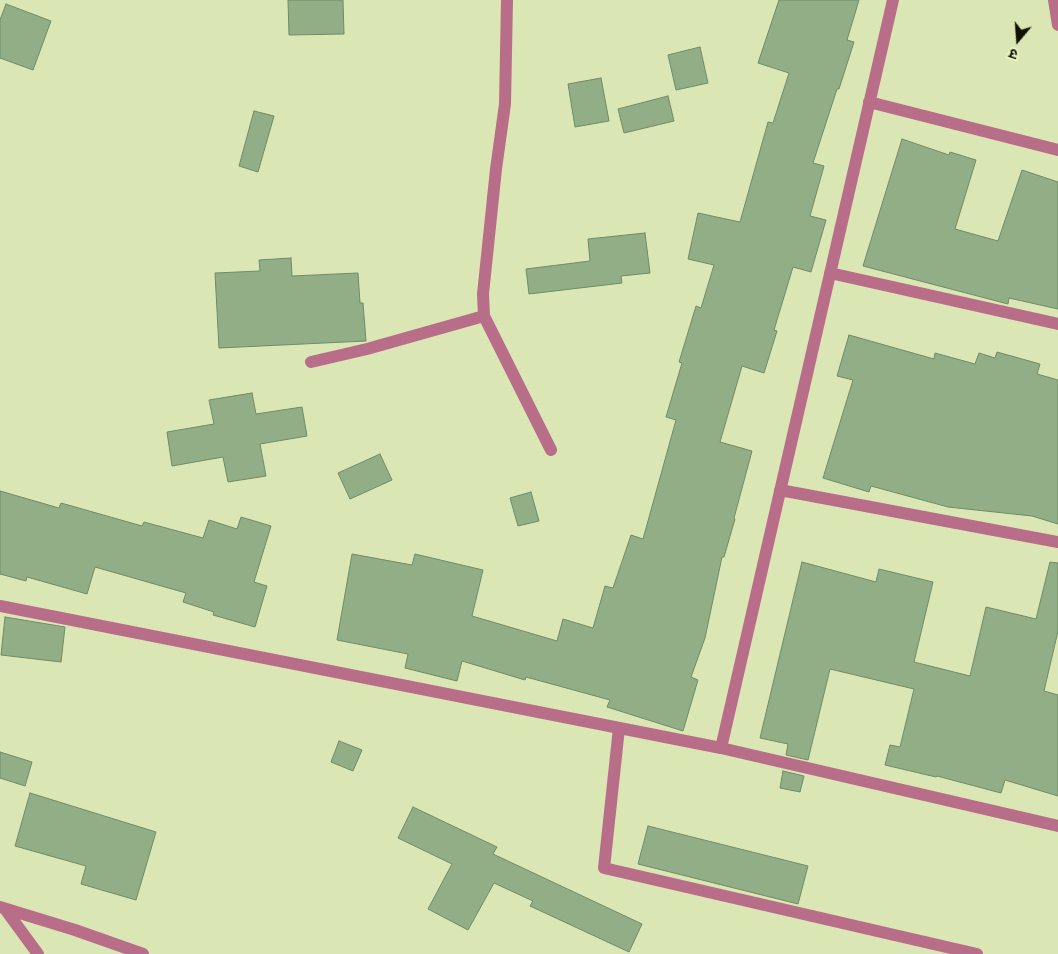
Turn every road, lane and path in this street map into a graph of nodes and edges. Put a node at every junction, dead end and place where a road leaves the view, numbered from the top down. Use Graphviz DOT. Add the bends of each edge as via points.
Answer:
graph roads {
  1 [pos="507,0"];
  2 [pos="893,0"];
  3 [pos="1054,0"];
  4 [pos="1058,25"];
  5 [pos="869,102"];
  6 [pos="1058,150"];
  7 [pos="830,273"];
  8 [pos="484,316"];
  9 [pos="1058,324"];
  10 [pos="311,362"];
  11 [pos="551,450"];
  12 [pos="780,490"];
  13 [pos="1058,542"];
  14 [pos="0,606"];
  15 [pos="619,728"];
  16 [pos="721,748"];
  17 [pos="1058,826"];
  18 [pos="3,908"];
  19 [pos="38,954"];
  20 [pos="143,954"];
  21 [pos="977,954"];
  1 -- 8 [label="street" via="505,104 483,294"];
  2 -- 5 [label="street"];
  3 -- 4 [label="street"];
  5 -- 6 [label="street"];
  5 -- 7 [label="street"];
  7 -- 9 [label="street"];
  7 -- 12 [label="street"];
  8 -- 10 [label="street" via="367,350"];
  8 -- 11 [label="street"];
  12 -- 13 [label="street"];
  12 -- 16 [label="street"];
  14 -- 15 [label="street"];
  15 -- 16 [label="street"];
  15 -- 21 [label="street" via="604,868"];
  16 -- 17 [label="street"];
  18 -- 19 [label="street"];
  18 -- 20 [label="street"];
}
